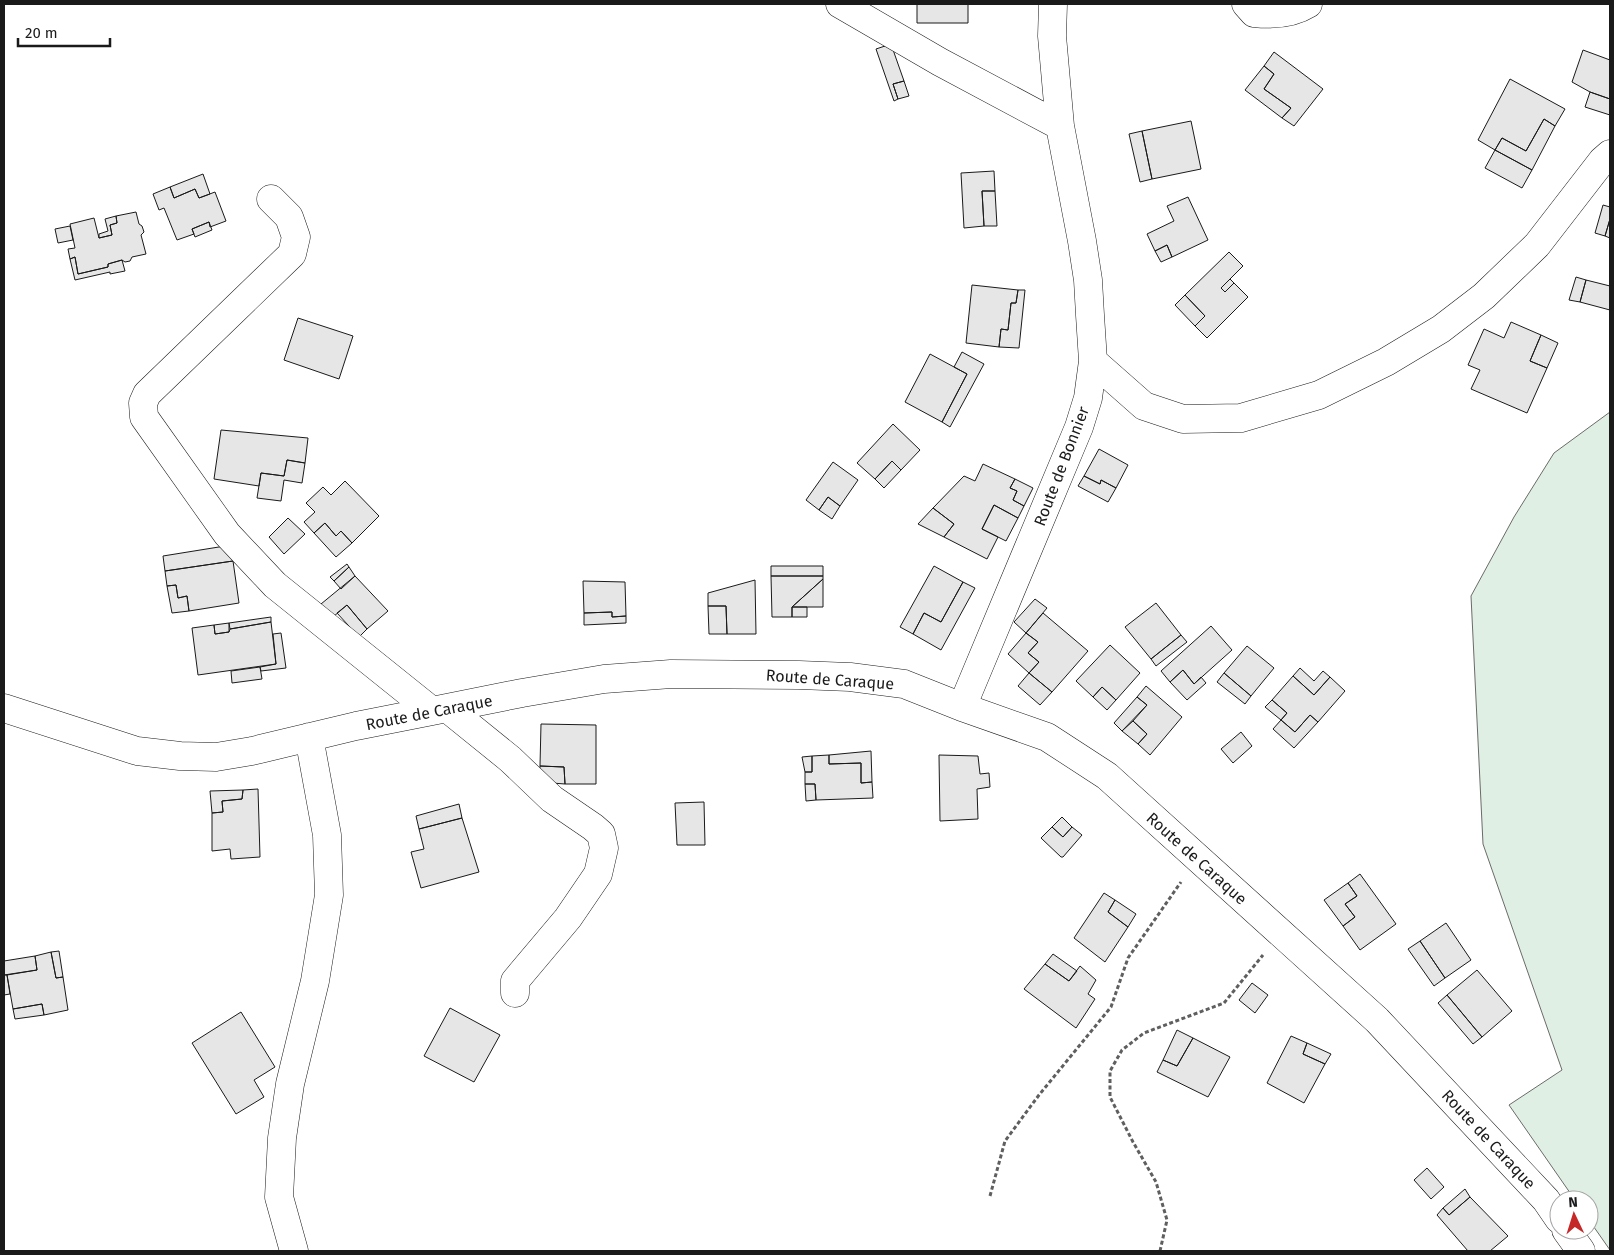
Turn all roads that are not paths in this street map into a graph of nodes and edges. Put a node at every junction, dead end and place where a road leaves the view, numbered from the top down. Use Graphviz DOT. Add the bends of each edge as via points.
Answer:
graph roads {
  1 [pos="840,4"];
  2 [pos="1053,4"];
  3 [pos="1246,4"];
  4 [pos="1308,4"];
  5 [pos="1060,126"];
  6 [pos="1610,154"];
  7 [pos="271,199"];
  8 [pos="1092,361"];
  9 [pos="962,707"];
  10 [pos="4,708"];
  11 [pos="439,709"];
  12 [pos="309,737"];
  13 [pos="515,994"];
  14 [pos="1549,1204"];
  15 [pos="1573,1240"];
  16 [pos="294,1251"];
  17 [pos="1580,1251"];
  1 -- 5 [label="street"];
  2 -- 5 [label="street, Route de Bonnier" via="1052,36"];
  3 -- 4 [label="street" via="1254,13 1273,15"];
  5 -- 8 [label="street, Route de Bonnier" via="1088,280"];
  6 -- 8 [label="street" via="1537,245 1484,296 1434,334 1320,395 1241,418 1183,419 1144,406"];
  7 -- 11 [label="street" via="290,217 296,237 292,254 147,394 143,403 144,417 227,534 275,585"];
  8 -- 9 [label="street, Route de Bonnier" via="1088,398 1080,427"];
  9 -- 11 [label="street, Route de Caraque" via="904,684 859,678 671,674 604,679"];
  9 -- 14 [label="street, Route de Caraque" via="1047,737 1107,776 1377,1020"];
  10 -- 12 [label="street, Route de Caraque" via="137,751 180,756 216,757"];
  11 -- 12 [label="street, Route de Caraque"];
  11 -- 13 [label="street" via="510,759 552,799 601,834 604,848 598,874 568,918 515,981"];
  12 -- 16 [label="street" via="327,835 328,895 315,981 290,1084 282,1138 279,1197"];
  15 -- 17 [label="street"];
}
